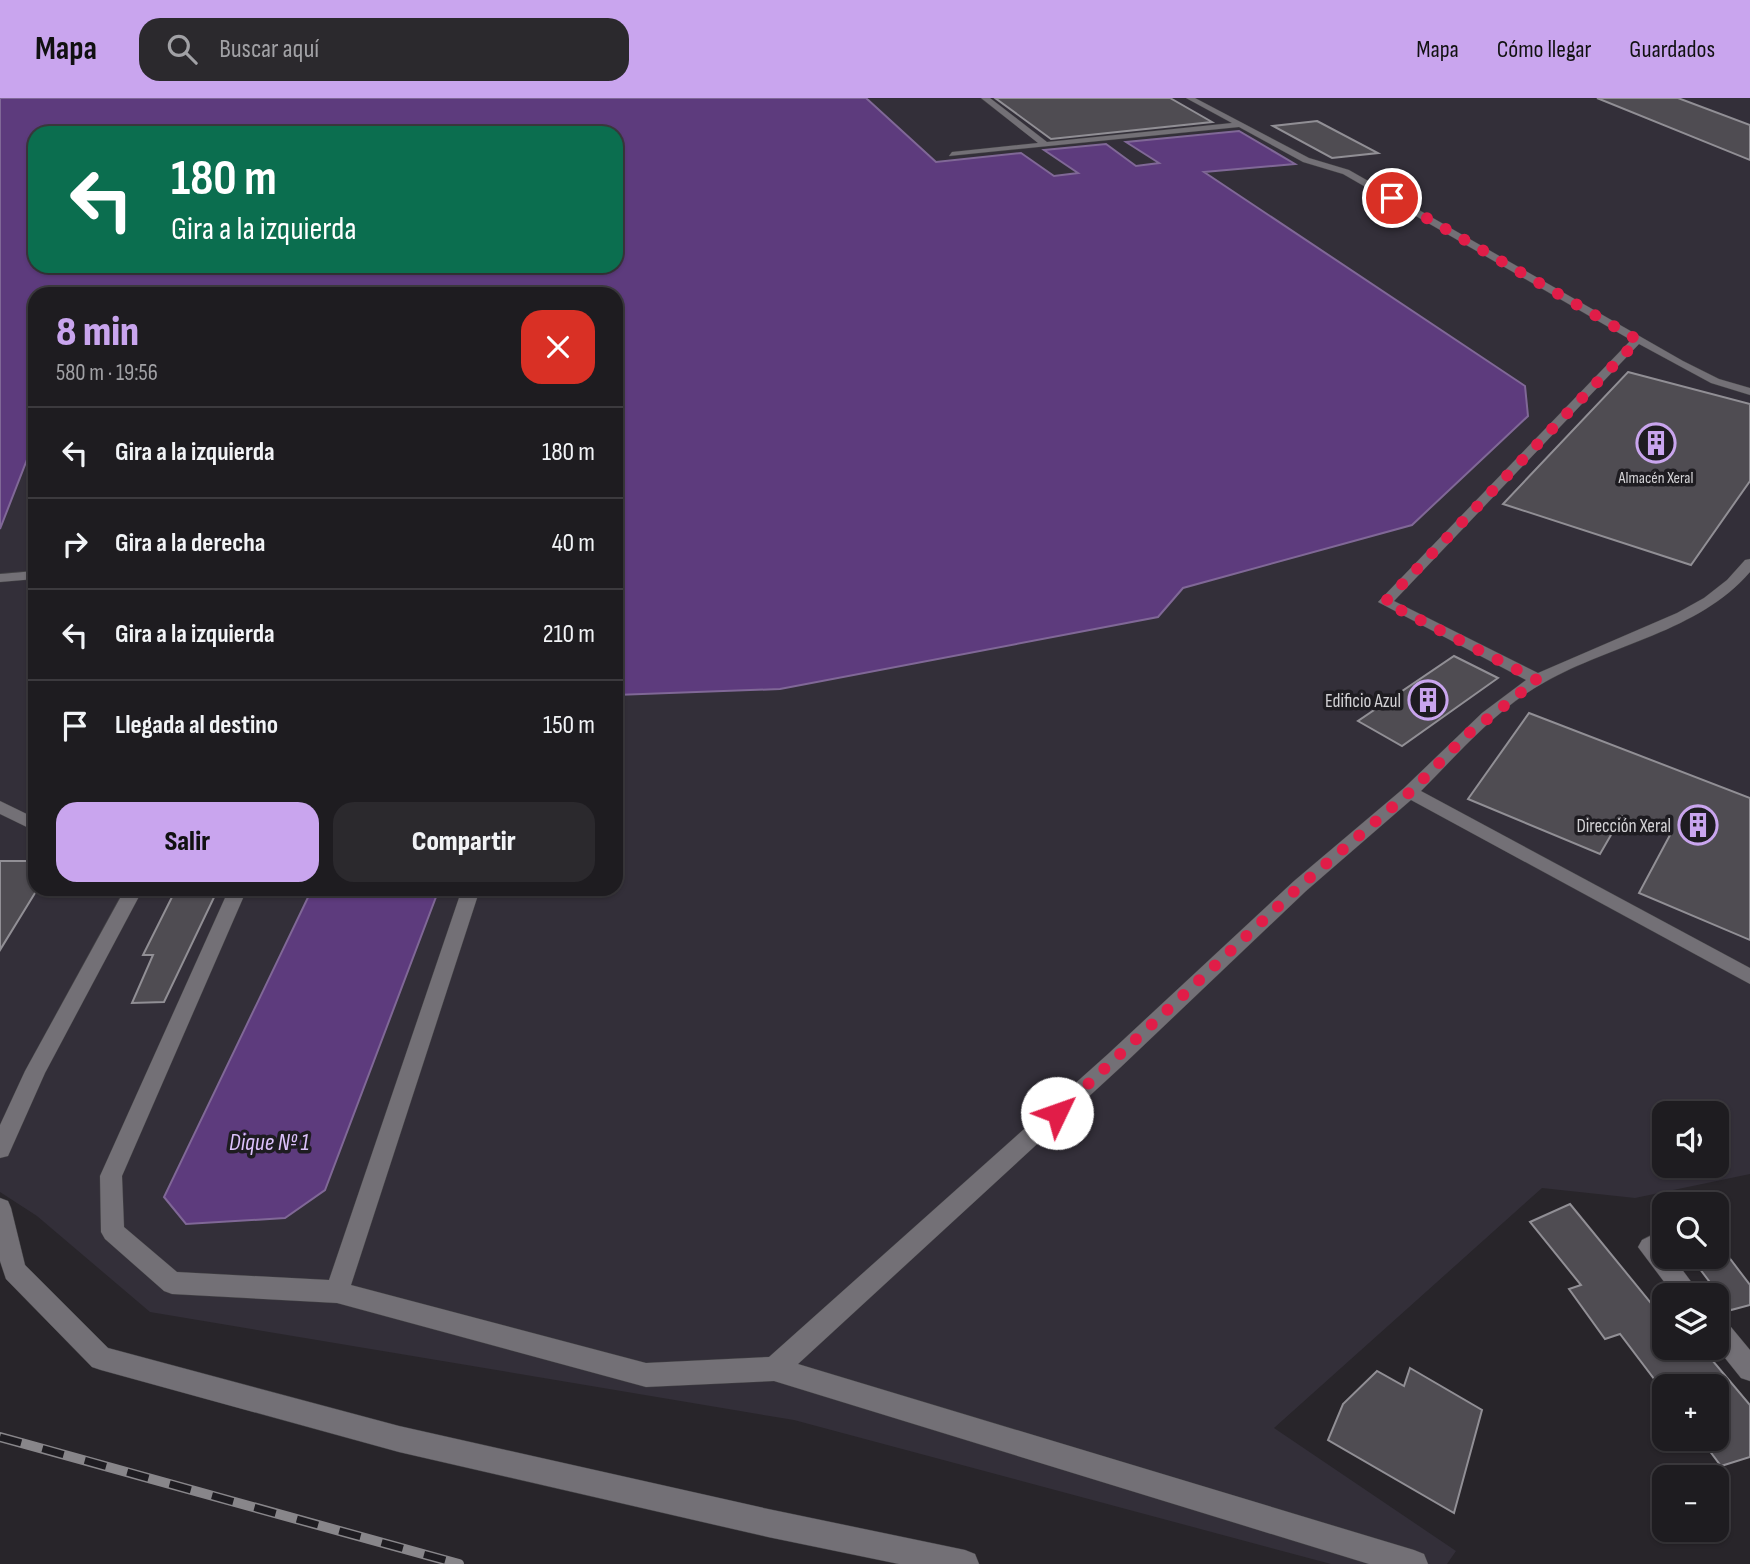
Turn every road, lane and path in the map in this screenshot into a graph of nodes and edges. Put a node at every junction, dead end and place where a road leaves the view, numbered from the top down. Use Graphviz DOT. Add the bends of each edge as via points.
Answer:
graph roads {
  1 [pos="985,98"];
  2 [pos="1190,98"];
  3 [pos="1238,125"];
  4 [pos="1046,145"];
  5 [pos="952,154"];
  6 [pos="1638,340"];
  7 [pos="1750,392"];
  8 [pos="1750,563"];
  9 [pos="28,576"];
  10 [pos="0,579"];
  11 [pos="1537,680"];
  12 [pos="1410,792"];
  13 [pos="0,807"];
  14 [pos="28,821"];
  15 [pos="126,896"];
  16 [pos="235,896"];
  17 [pos="469,896"];
  18 [pos="1750,978"];
  19 [pos="0,1149"];
  20 [pos="0,1208"];
  21 [pos="1650,1247"];
  22 [pos="1679,1283"];
  23 [pos="337,1292"];
  24 [pos="1729,1344"];
  25 [pos="774,1368"];
  26 [pos="1750,1369"];
  27 [pos="965,1564"];
  28 [pos="1414,1564"];
  1 -- 4 [label="street"];
  2 -- 3 [label="street"];
  3 -- 4 [label="street"];
  3 -- 6 [label="street" via="1306,160 1346,172"];
  4 -- 5 [label="street"];
  6 -- 7 [label="street" via="1715,381"];
  6 -- 11 [label="street" via="1385,602"];
  8 -- 11 [label="street" via="1737,583 1669,622"];
  9 -- 10 [label="street"];
  11 -- 12 [label="street" via="1468,734"];
  12 -- 18 [label="street"];
  12 -- 25 [label="street" via="1300,886"];
  13 -- 14 [label="street"];
  15 -- 19 [label="street"];
  16 -- 23 [label="street" via="111,1176 113,1232 172,1283"];
  17 -- 23 [label="street"];
  20 -- 27 [label="street" via="14,1271 101,1358 412,1442"];
  21 -- 22 [label="street"];
  23 -- 25 [label="street" via="646,1375"];
  24 -- 26 [label="street"];
  25 -- 28 [label="street"];
}
